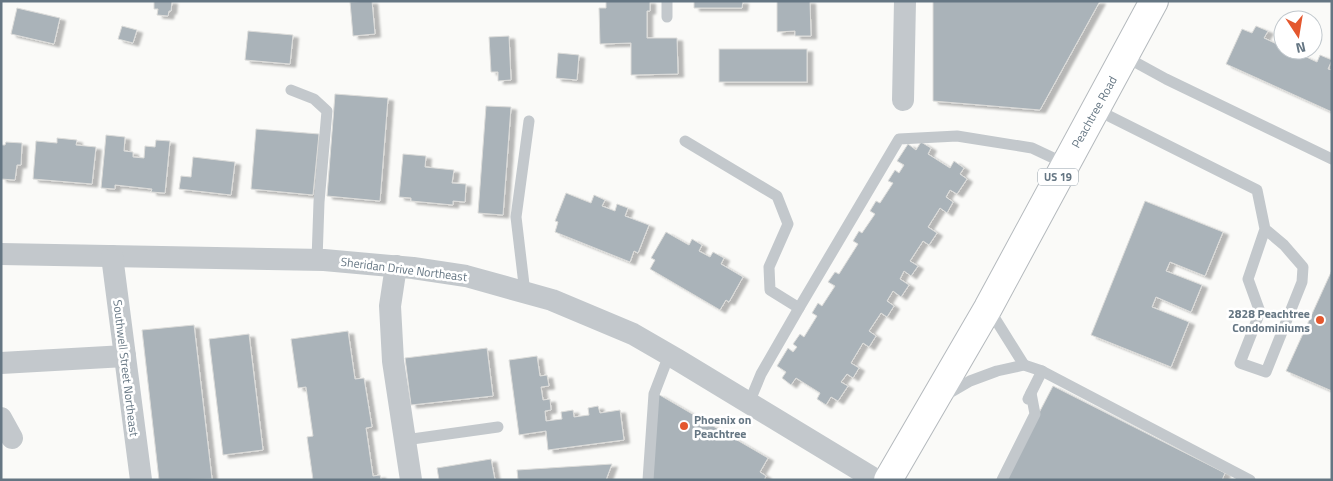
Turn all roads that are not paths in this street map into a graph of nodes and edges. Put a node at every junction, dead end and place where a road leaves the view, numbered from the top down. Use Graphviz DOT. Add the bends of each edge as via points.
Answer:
graph roads {
  1 [pos="667,1"];
  2 [pos="904,1"];
  3 [pos="1154,1"];
  4 [pos="667,17"];
  5 [pos="1124,56"];
  6 [pos="291,90"];
  7 [pos="903,100"];
  8 [pos="1095,109"];
  9 [pos="529,121"];
  10 [pos="685,141"];
  11 [pos="1332,159"];
  12 [pos="1066,164"];
  13 [pos="1264,229"];
  14 [pos="1,254"];
  15 [pos="112,256"];
  16 [pos="317,260"];
  17 [pos="396,266"];
  18 [pos="525,292"];
  19 [pos="799,308"];
  20 [pos="988,308"];
  21 [pos="669,355"];
  22 [pos="125,356"];
  23 [pos="1,363"];
  24 [pos="1024,365"];
  25 [pos="1042,371"];
  26 [pos="749,402"];
  27 [pos="933,403"];
  28 [pos="1,418"];
  29 [pos="498,427"];
  30 [pos="12,438"];
  31 [pos="405,440"];
  32 [pos="141,480"];
  33 [pos="410,480"];
  34 [pos="648,480"];
  35 [pos="876,480"];
  36 [pos="888,480"];
  37 [pos="1002,480"];
  38 [pos="1250,480"];
  1 -- 4 [label="lane"];
  2 -- 7 [label="street"];
  3 -- 5 [label="highway, Peachtree Road / US 19"];
  5 -- 8 [label="highway, Peachtree Road / US 19"];
  5 -- 11 [label="lane"];
  6 -- 16 [label="lane" via="314,99 327,111"];
  8 -- 12 [label="highway, Peachtree Road / US 19"];
  8 -- 13 [label="lane" via="1257,190"];
  9 -- 18 [label="lane" via="516,217"];
  10 -- 19 [label="lane" via="776,196 788,224 769,267 770,290"];
  12 -- 19 [label="lane" via="1032,148 985,140 957,136 899,139"];
  12 -- 20 [label="highway, Peachtree Road / US 19"];
  13 -- 13 [label="lane" via="1248,279 1260,312 1240,363 1266,372 1302,282 1302,267 1284,245"];
  14 -- 15 [label="street, Sheridan Drive Northeast"];
  15 -- 16 [label="street, Sheridan Drive Northeast"];
  15 -- 22 [label="street, Southwell Street Northeast"];
  16 -- 17 [label="street, Sheridan Drive Northeast"];
  17 -- 18 [label="street, Sheridan Drive Northeast" via="466,276"];
  17 -- 31 [label="street" via="390,306 393,362"];
  18 -- 21 [label="street, Sheridan Drive Northeast" via="624,330"];
  19 -- 26 [label="lane" via="761,374"];
  20 -- 24 [label="lane"];
  20 -- 27 [label="highway, Peachtree Road / US 19"];
  21 -- 26 [label="street, Sheridan Drive Northeast"];
  21 -- 34 [label="lane" via="654,394"];
  22 -- 23 [label="street"];
  22 -- 32 [label="street, Southwell Street Northeast"];
  24 -- 25 [label="lane"];
  24 -- 27 [label="lane" via="970,380"];
  25 -- 37 [label="lane" via="1028,398 1035,414"];
  25 -- 38 [label="lane"];
  26 -- 35 [label="street, Sheridan Drive Northeast"];
  27 -- 36 [label="highway, US 19"];
  28 -- 30 [label="street"];
  29 -- 31 [label="lane"];
  31 -- 33 [label="street"];
}
